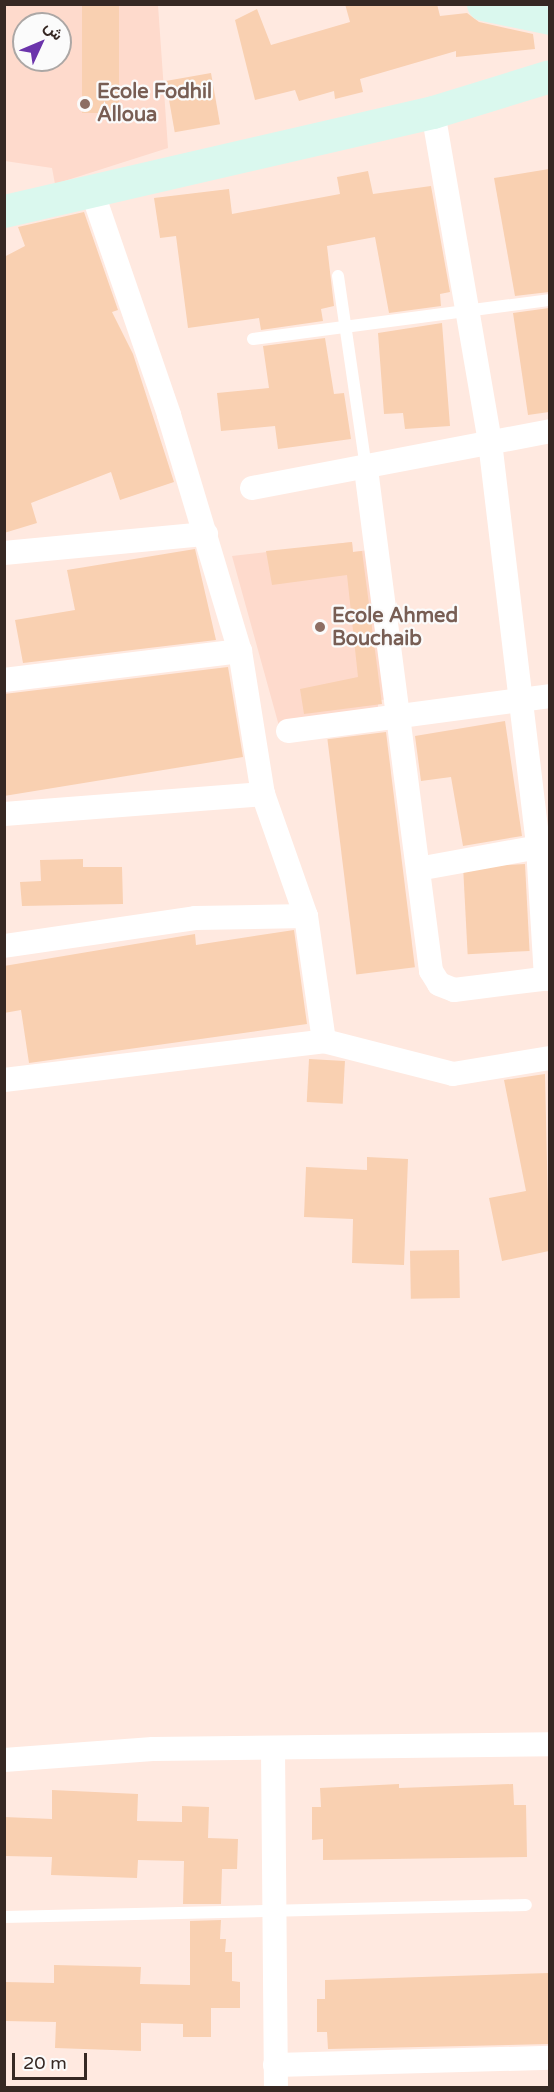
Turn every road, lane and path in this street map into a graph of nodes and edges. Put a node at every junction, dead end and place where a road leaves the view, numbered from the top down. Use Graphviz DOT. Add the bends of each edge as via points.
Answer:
graph roads {
  1 [pos="483,4"];
  2 [pos="542,23"];
  3 [pos="549,76"];
  4 [pos="433,112"];
  5 [pos="91,188"];
  6 [pos="4,211"];
  7 [pos="338,276"];
  8 [pos="549,300"];
  9 [pos="470,312"];
  10 [pos="344,327"];
  11 [pos="252,339"];
  12 [pos="549,431"];
  13 [pos="490,442"];
  14 [pos="366,469"];
  15 [pos="252,488"];
  16 [pos="206,534"];
  17 [pos="4,553"];
  18 [pos="240,651"];
  19 [pos="4,680"];
  20 [pos="549,696"];
  21 [pos="519,701"];
  22 [pos="398,718"];
  23 [pos="288,731"];
  24 [pos="263,794"];
  25 [pos="4,814"];
  26 [pos="544,846"];
  27 [pos="418,869"];
  28 [pos="306,916"];
  29 [pos="4,945"];
  30 [pos="548,979"];
  31 [pos="324,1041"];
  32 [pos="549,1058"];
  33 [pos="4,1080"];
  34 [pos="549,1744"];
  35 [pos="273,1749"];
  36 [pos="4,1760"];
  37 [pos="526,1905"];
  38 [pos="276,1911"];
  39 [pos="4,1917"];
  40 [pos="549,2058"];
  41 [pos="275,2077"];
  1 -- 2 [label="street"];
  3 -- 4 [label="street"];
  4 -- 5 [label="street"];
  4 -- 9 [label="street"];
  5 -- 6 [label="street"];
  5 -- 16 [label="street"];
  7 -- 10 [label="lane"];
  8 -- 9 [label="lane"];
  9 -- 10 [label="lane"];
  9 -- 13 [label="street"];
  10 -- 11 [label="lane"];
  10 -- 14 [label="lane"];
  12 -- 13 [label="street"];
  13 -- 14 [label="street"];
  13 -- 21 [label="street"];
  14 -- 15 [label="street"];
  14 -- 22 [label="street"];
  16 -- 17 [label="street"];
  16 -- 18 [label="street"];
  18 -- 19 [label="street"];
  18 -- 24 [label="street"];
  20 -- 21 [label="street"];
  21 -- 22 [label="street"];
  21 -- 26 [label="street"];
  22 -- 23 [label="street"];
  22 -- 27 [label="street"];
  24 -- 25 [label="street"];
  24 -- 28 [label="street"];
  26 -- 27 [label="street"];
  26 -- 30 [label="street"];
  27 -- 30 [label="street" via="431,971 439,984 454,990"];
  28 -- 29 [label="street" via="195,918"];
  28 -- 31 [label="street"];
  31 -- 32 [label="street" via="453,1074"];
  31 -- 33 [label="street"];
  34 -- 35 [label="street"];
  35 -- 36 [label="street" via="153,1749"];
  35 -- 38 [label="street"];
  37 -- 38 [label="lane"];
  38 -- 39 [label="lane"];
  38 -- 41 [label="street"];
  40 -- 41 [label="street"];
}
